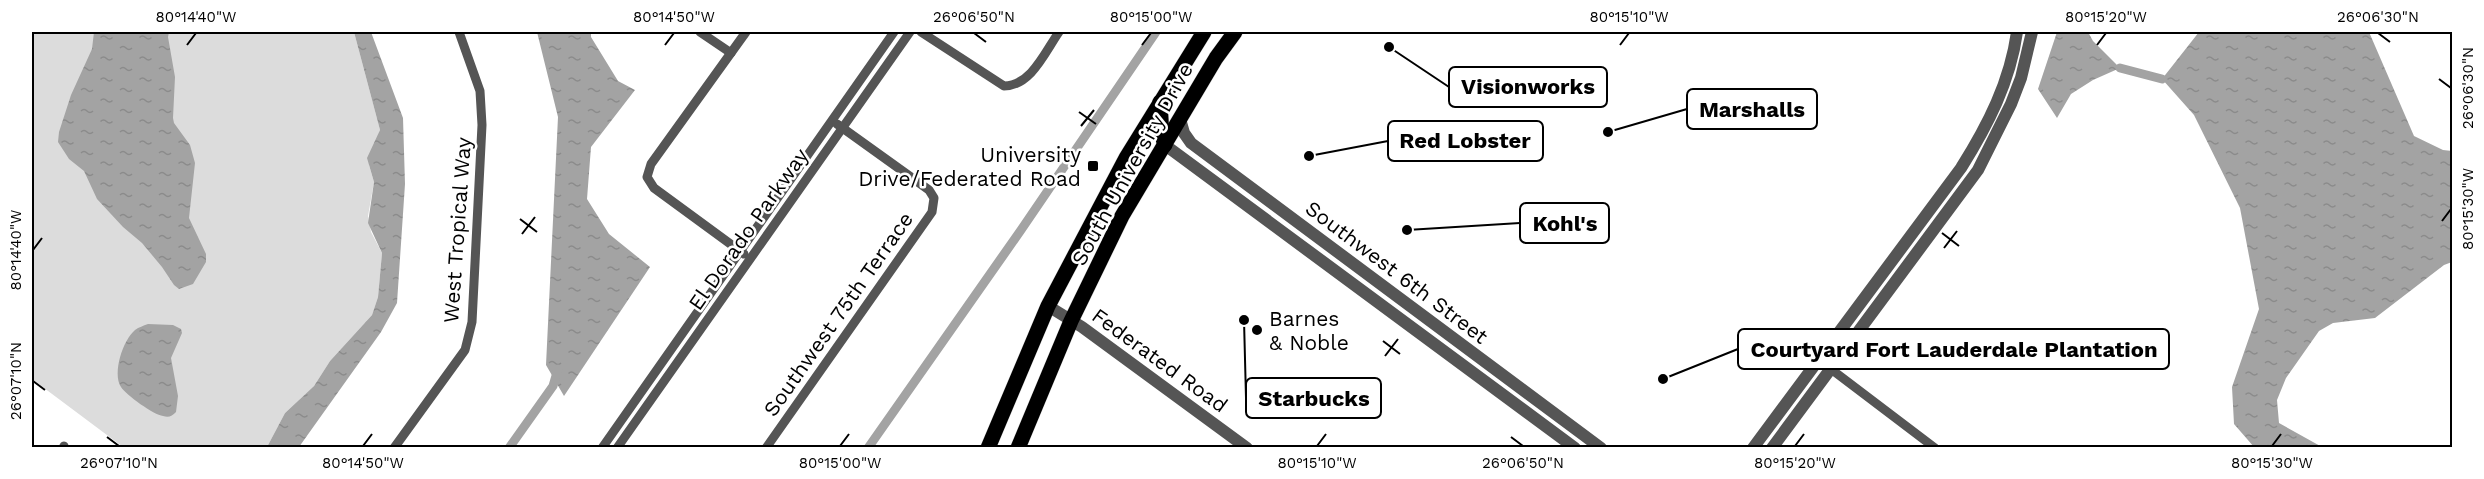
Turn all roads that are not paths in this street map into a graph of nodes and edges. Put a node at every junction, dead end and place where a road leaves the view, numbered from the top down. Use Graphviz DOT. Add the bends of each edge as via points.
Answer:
graph roads {
  1 [pos="459,32"];
  2 [pos="700,32"];
  3 [pos="746,32"];
  4 [pos="894,32"];
  5 [pos="910,32"];
  6 [pos="921,32"];
  7 [pos="1059,32"];
  8 [pos="1204,32"];
  9 [pos="1235,32"];
  10 [pos="2017,32"];
  11 [pos="2032,32"];
  12 [pos="731,53"];
  13 [pos="1160,102"];
  14 [pos="1180,119"];
  15 [pos="833,121"];
  16 [pos="842,127"];
  17 [pos="1165,145"];
  18 [pos="1961,168"];
  19 [pos="1949,184"];
  20 [pos="1956,200"];
  21 [pos="1945,214"];
  22 [pos="741,251"];
  23 [pos="750,258"];
  24 [pos="1048,306"];
  25 [pos="1071,321"];
  26 [pos="1819,360"];
  27 [pos="1831,369"];
  28 [pos="990,445"];
  29 [pos="394,447"];
  30 [pos="602,447"];
  31 [pos="617,447"];
  32 [pos="766,447"];
  33 [pos="1018,447"];
  34 [pos="1247,447"];
  35 [pos="1575,447"];
  36 [pos="1601,447"];
  37 [pos="1753,447"];
  38 [pos="1772,447"];
  39 [pos="1935,447"];
  1 -- 29 [label="street, West Tropical Way" via="480,91 482,124 472,322 465,350"];
  2 -- 12 [label="street"];
  3 -- 12 [label="street"];
  4 -- 15 [label="street, El Dorado Parkway"];
  5 -- 16 [label="street, El Dorado Parkway"];
  6 -- 7 [label="street" via="1004,86 1026,80"];
  8 -- 13 [label="main road, South University Drive"];
  9 -- 14 [label="main road, South University Drive"];
  10 -- 18 [label="street" via="1998,102"];
  11 -- 20 [label="street" via="2011,104 1978,170"];
  12 -- 22 [label="street" via="651,164 647,177 654,188"];
  13 -- 17 [label="main road"];
  13 -- 24 [label="main road, South University Drive"];
  14 -- 17 [label="main road, South University Drive"];
  14 -- 36 [label="street, Southwest 6th Street" via="1191,143"];
  15 -- 16 [label="street"];
  15 -- 22 [label="street, El Dorado Parkway"];
  16 -- 23 [label="street, El Dorado Parkway"];
  16 -- 32 [label="street, Southwest 75th Terrace" via="922,183 934,198 932,212"];
  17 -- 25 [label="main road, South University Drive" via="1122,216"];
  17 -- 35 [label="street, Southwest 6th Street"];
  18 -- 19 [label="street"];
  18 -- 20 [label="street"];
  19 -- 21 [label="street"];
  19 -- 26 [label="street"];
  20 -- 21 [label="street"];
  21 -- 27 [label="street"];
  22 -- 23 [label="street"];
  22 -- 30 [label="street, El Dorado Parkway"];
  23 -- 31 [label="street, El Dorado Parkway"];
  24 -- 25 [label="street, Federated Road"];
  24 -- 28 [label="main road, South University Drive"];
  25 -- 33 [label="main road, South University Drive"];
  25 -- 34 [label="street, Federated Road"];
  26 -- 27 [label="street"];
  26 -- 37 [label="street"];
  27 -- 38 [label="street"];
  27 -- 39 [label="street"];
}
